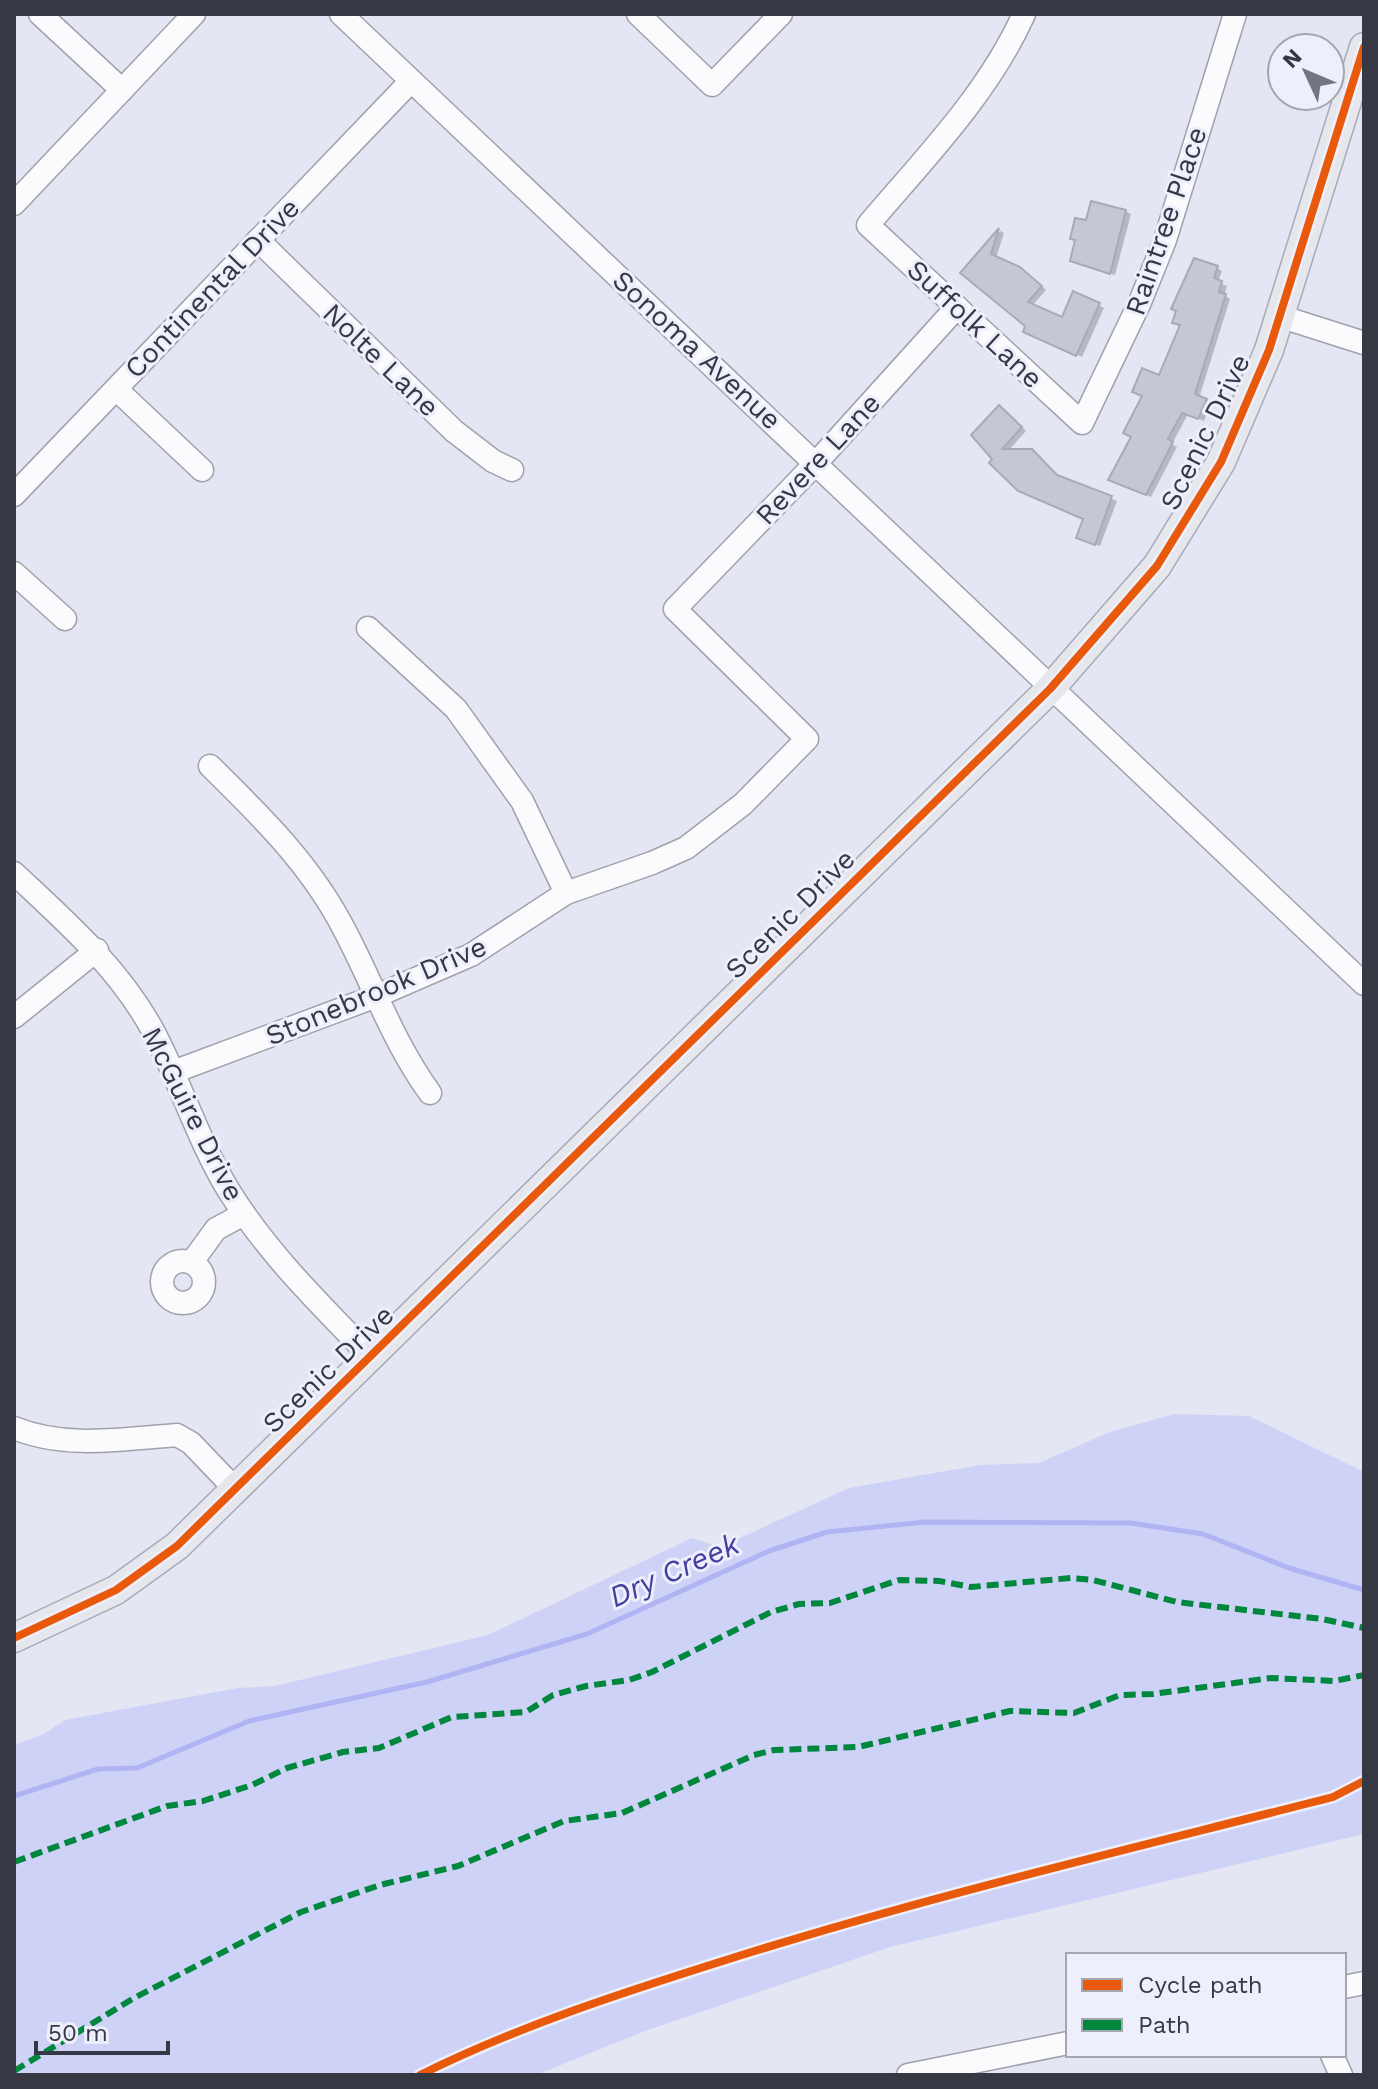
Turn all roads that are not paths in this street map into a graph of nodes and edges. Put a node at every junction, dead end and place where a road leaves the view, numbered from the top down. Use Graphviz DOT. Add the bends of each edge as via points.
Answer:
graph roads {
  1 [pos="40,14"];
  2 [pos="194,14"];
  3 [pos="341,14"];
  4 [pos="638,14"];
  5 [pos="781,14"];
  6 [pos="1024,14"];
  7 [pos="1235,14"];
  8 [pos="1364,47"];
  9 [pos="411,81"];
  10 [pos="122,90"];
  11 [pos="14,204"];
  12 [pos="258,240"];
  13 [pos="957,307"];
  14 [pos="1279,316"];
  15 [pos="1364,343"];
  16 [pos="116,389"];
  17 [pos="1082,423"];
  18 [pos="817,462"];
  19 [pos="202,470"];
  20 [pos="512,470"];
  21 [pos="14,495"];
  22 [pos="14,573"];
  23 [pos="65,619"];
  24 [pos="368,628"];
  25 [pos="1050,689"];
  26 [pos="807,739"];
  27 [pos="210,766"];
  28 [pos="14,873"];
  29 [pos="566,893"];
  30 [pos="97,950"];
  31 [pos="1364,984"];
  32 [pos="374,997"];
  33 [pos="14,1017"];
  34 [pos="173,1072"];
  35 [pos="430,1093"];
  36 [pos="244,1214"];
  37 [pos="192,1262"];
  38 [pos="371,1357"];
  39 [pos="14,1428"];
  40 [pos="236,1490"];
  41 [pos="14,1638"];
  42 [pos="1066,2044"];
  43 [pos="975,2069"];
  44 [pos="908,2075"];
  1 -- 10 [label="street"];
  2 -- 10 [label="street"];
  3 -- 9 [label="street, Sonoma Avenue"];
  4 -- 5 [label="street" via="712,85"];
  6 -- 13 [label="street, Suffolk Lane" via="958,118 868,225"];
  7 -- 17 [label="street, Raintree Place" via="1165,240"];
  8 -- 14 [label="main road, Scenic Drive"];
  9 -- 12 [label="street, Continental Drive"];
  9 -- 18 [label="street, Sonoma Avenue"];
  10 -- 11 [label="street"];
  12 -- 16 [label="street, Continental Drive"];
  12 -- 20 [label="street, Nolte Lane" via="454,431"];
  13 -- 17 [label="street, Suffolk Lane"];
  13 -- 18 [label="street, Revere Lane"];
  14 -- 15 [label="street"];
  14 -- 25 [label="main road, Scenic Drive" via="1248,407 1189,518 1121,612"];
  16 -- 19 [label="street"];
  16 -- 21 [label="street, Continental Drive"];
  18 -- 25 [label="street, Sonoma Avenue"];
  18 -- 26 [label="street, Revere Lane" via="675,609"];
  22 -- 23 [label="street"];
  24 -- 29 [label="street" via="456,709 522,801"];
  25 -- 31 [label="street, Sonoma Avenue"];
  25 -- 38 [label="main road, Scenic Drive"];
  26 -- 29 [label="street, Stonebrook Drive" via="743,804 686,848"];
  27 -- 32 [label="street" via="267,821 322,890"];
  28 -- 30 [label="street, McGuire Drive"];
  29 -- 32 [label="street, Stonebrook Drive" via="471,955"];
  30 -- 33 [label="street"];
  30 -- 34 [label="street, McGuire Drive" via="150,1025"];
  32 -- 34 [label="street, Stonebrook Drive"];
  32 -- 35 [label="street"];
  34 -- 36 [label="street, McGuire Drive" via="215,1167"];
  36 -- 37 [label="street" via="216,1229"];
  36 -- 38 [label="street, McGuire Drive" via="284,1266"];
  38 -- 40 [label="main road, Scenic Drive"];
  39 -- 40 [label="street" via="35,1437 78,1442 177,1435"];
  40 -- 41 [label="main road, Scenic Drive" via="177,1546 116,1590"];
  42 -- 43 [label="street"];
  43 -- 44 [label="street"];
}
